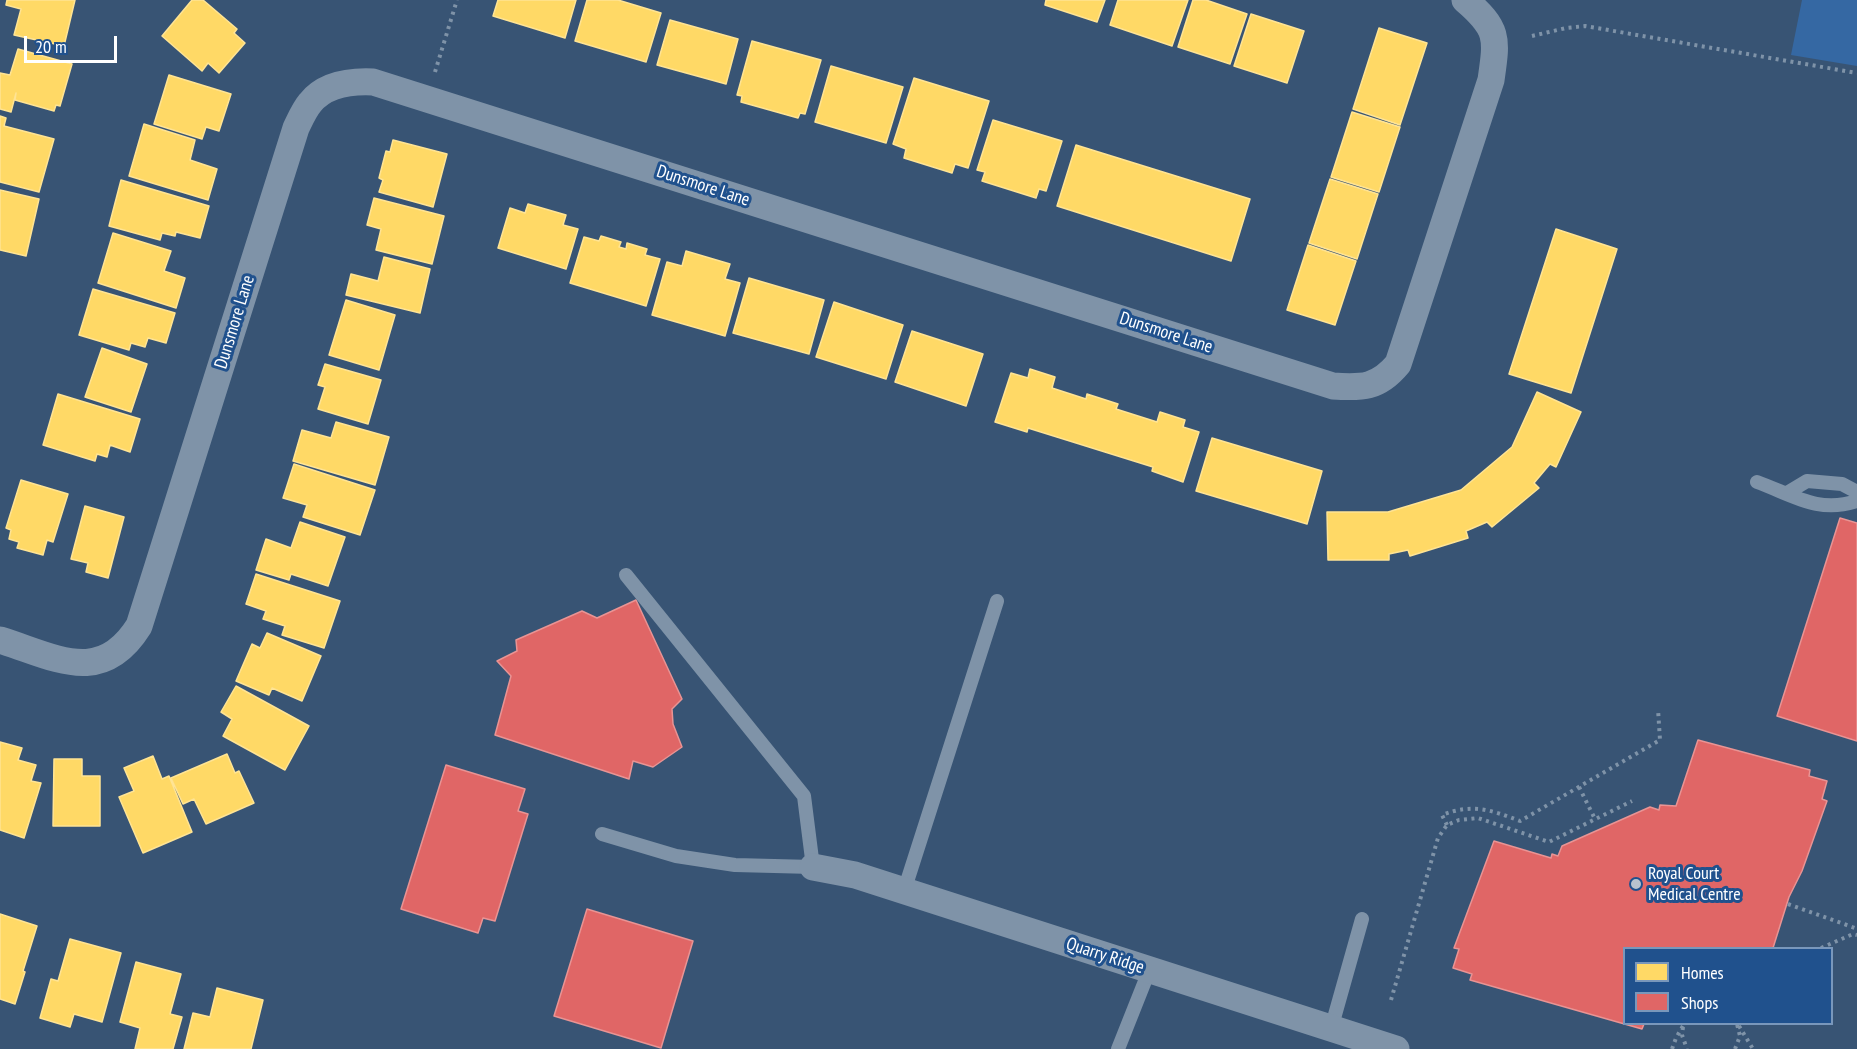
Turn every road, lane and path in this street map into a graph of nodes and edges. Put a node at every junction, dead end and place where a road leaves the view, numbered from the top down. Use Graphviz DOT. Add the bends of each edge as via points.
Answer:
graph roads {
  1 [pos="457,0"];
  2 [pos="1465,0"];
  3 [pos="1532,36"];
  4 [pos="1857,73"];
  5 [pos="426,98"];
  6 [pos="1757,482"];
  7 [pos="1857,492"];
  8 [pos="1787,493"];
  9 [pos="1857,501"];
  10 [pos="626,575"];
  11 [pos="997,601"];
  12 [pos="0,640"];
  13 [pos="1658,709"];
  14 [pos="1579,787"];
  15 [pos="1632,801"];
  16 [pos="1595,819"];
  17 [pos="1448,825"];
  18 [pos="602,834"];
  19 [pos="813,867"];
  20 [pos="904,891"];
  21 [pos="1788,904"];
  22 [pos="1362,919"];
  23 [pos="1855,928"];
  24 [pos="1857,935"];
  25 [pos="1823,947"];
  26 [pos="1149,971"];
  27 [pos="1391,1000"];
  28 [pos="1684,1025"];
  29 [pos="1684,1025"];
  30 [pos="1738,1025"];
  31 [pos="1331,1029"];
  32 [pos="1118,1049"];
  33 [pos="1396,1049"];
  34 [pos="1672,1049"];
  35 [pos="1687,1049"];
  36 [pos="1735,1049"];
  37 [pos="1753,1049"];
  1 -- 5 [label="path"];
  2 -- 5 [label="street, Dunsmore Lane" via="1484,16 1494,36 1491,80 1398,364 1376,384 1356,387 1333,386"];
  3 -- 4 [label="path" via="1585,26"];
  5 -- 12 [label="street, Dunsmore Lane" via="373,82 352,81 329,88 311,102 296,128 139,626 129,643 98,662 78,663"];
  6 -- 8 [label="lane"];
  7 -- 8 [label="lane" via="1842,484 1807,481"];
  8 -- 9 [label="lane" via="1808,504 1842,506"];
  10 -- 19 [label="lane" via="804,796"];
  11 -- 20 [label="lane"];
  13 -- 14 [label="path" via="1660,740"];
  14 -- 16 [label="path"];
  14 -- 17 [label="path" via="1521,821 1471,808 1442,815"];
  15 -- 16 [label="path"];
  16 -- 17 [label="path" via="1549,842 1478,818"];
  17 -- 27 [label="path" via="1438,838"];
  18 -- 19 [label="lane" via="676,856 726,864"];
  19 -- 20 [label="street, Quarry Ridge"];
  20 -- 26 [label="street, Quarry Ridge"];
  21 -- 23 [label="path"];
  22 -- 31 [label="lane"];
  24 -- 25 [label="path"];
  26 -- 31 [label="street, Quarry Ridge"];
  26 -- 32 [label="lane"];
  28 -- 34 [label="path"];
  29 -- 35 [label="path" via="1682,1035"];
  30 -- 36 [label="path" via="1740,1036"];
  30 -- 37 [label="path"];
  31 -- 33 [label="street, Quarry Ridge"];
}
